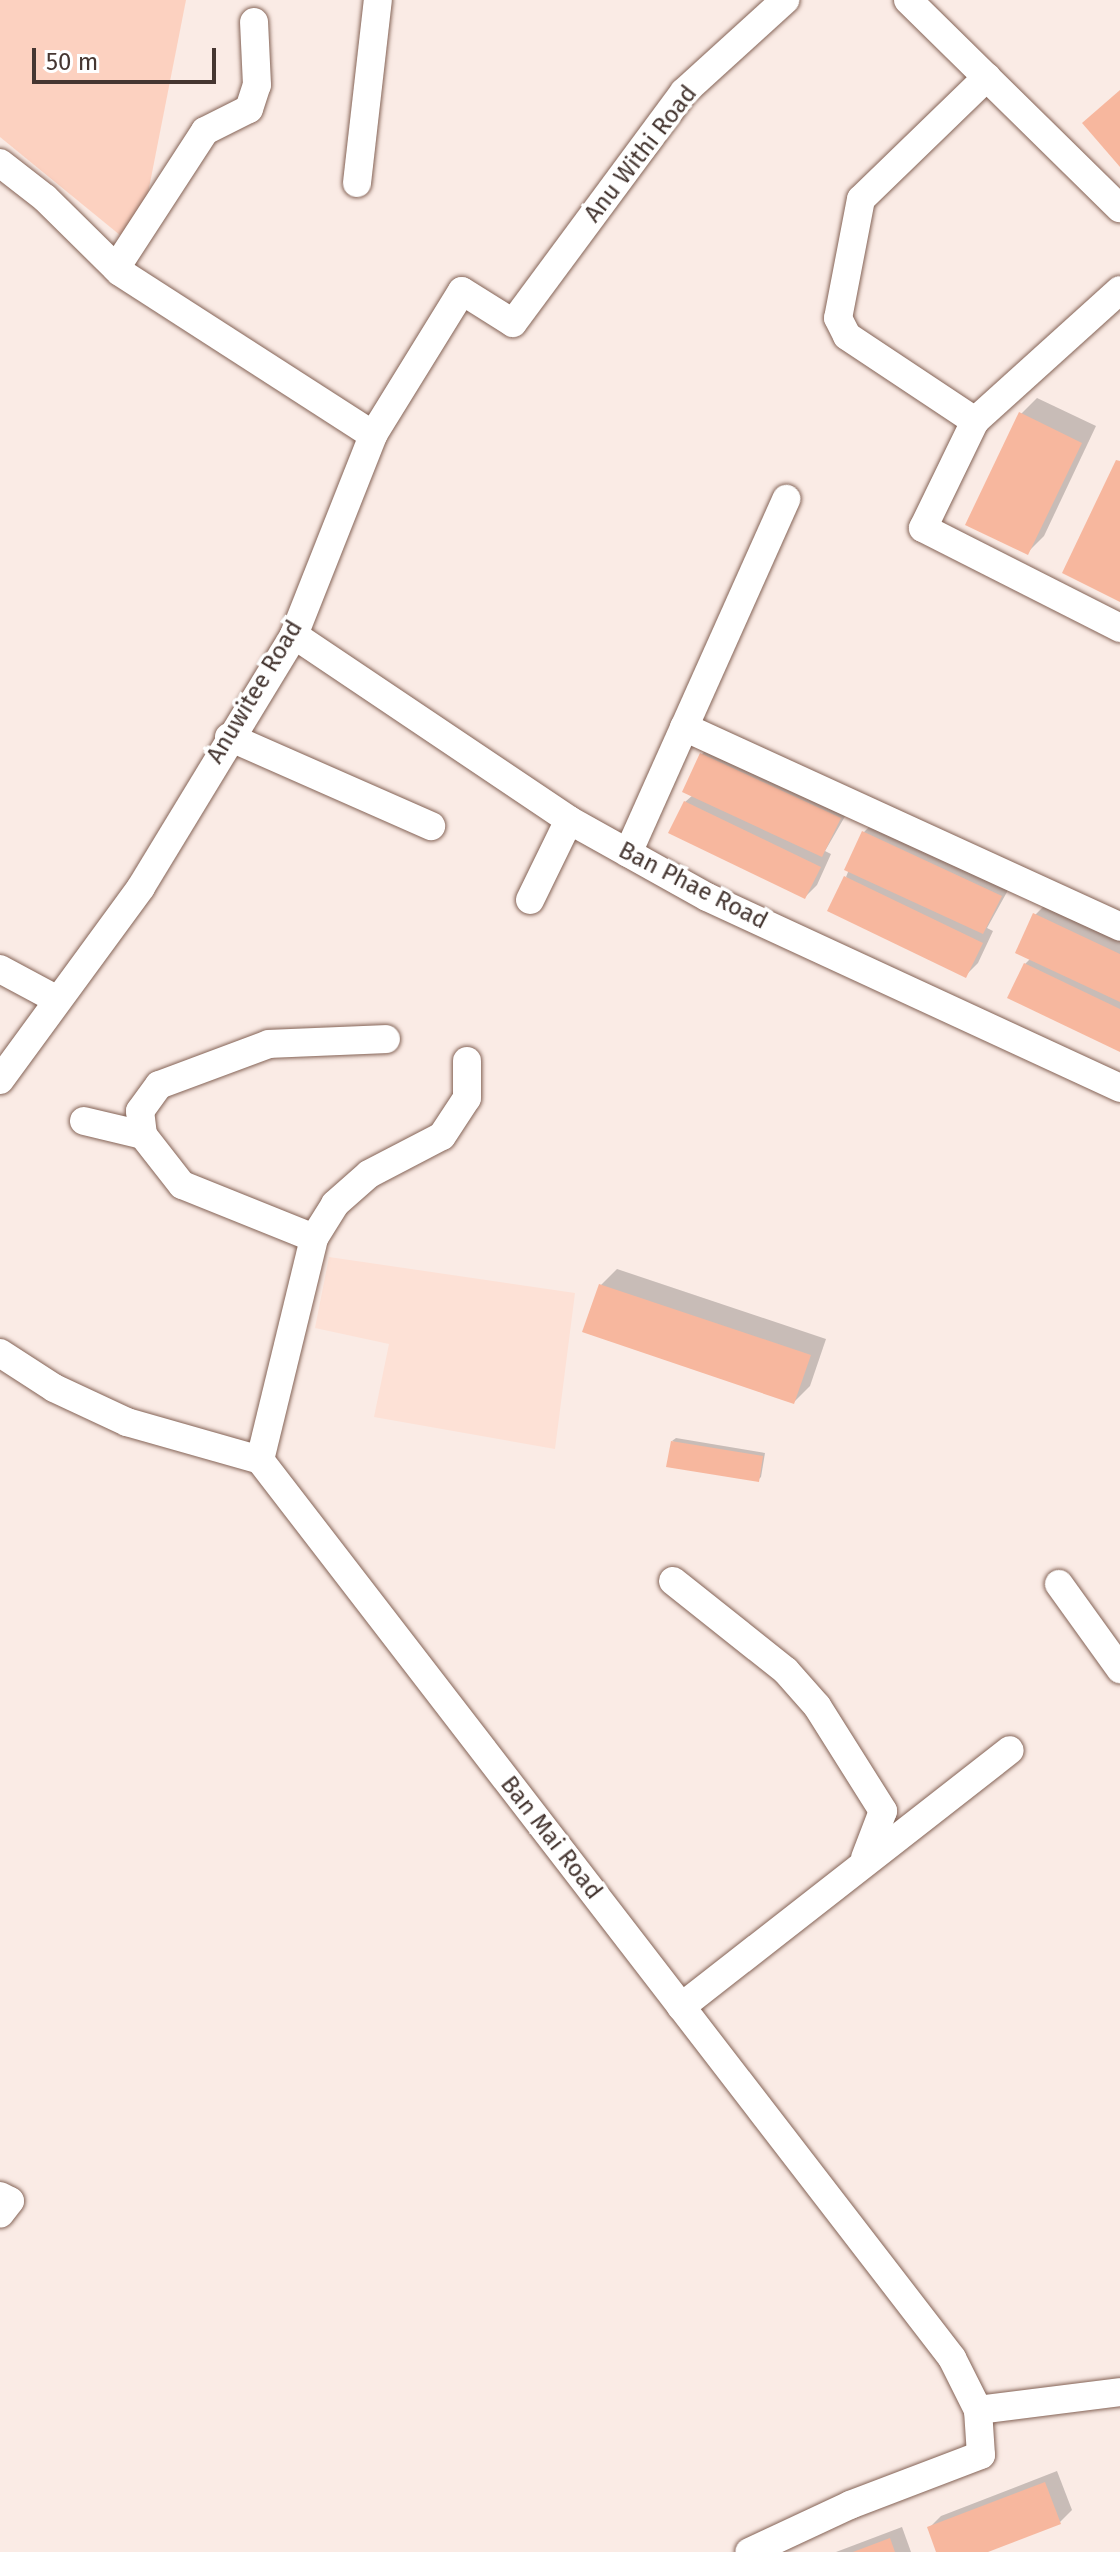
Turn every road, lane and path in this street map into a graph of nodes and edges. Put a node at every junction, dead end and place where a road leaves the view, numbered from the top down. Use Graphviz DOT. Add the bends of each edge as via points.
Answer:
graph roads {
  1 [pos="378,0"];
  2 [pos="785,0"];
  3 [pos="908,0"];
  4 [pos="254,22"];
  5 [pos="987,77"];
  6 [pos="0,163"];
  7 [pos="357,183"];
  8 [pos="1120,208"];
  9 [pos="116,268"];
  10 [pos="1120,290"];
  11 [pos="513,323"];
  12 [pos="975,421"];
  13 [pos="373,435"];
  14 [pos="786,499"];
  15 [pos="1120,628"];
  16 [pos="294,635"];
  17 [pos="684,727"];
  18 [pos="229,737"];
  19 [pos="569,820"];
  20 [pos="431,826"];
  21 [pos="628,853"];
  22 [pos="530,900"];
  23 [pos="1120,927"];
  24 [pos="0,969"];
  25 [pos="56,999"];
  26 [pos="386,1039"];
  27 [pos="467,1061"];
  28 [pos="0,1080"];
  29 [pos="1120,1088"];
  30 [pos="84,1121"];
  31 [pos="143,1135"];
  32 [pos="314,1238"];
  33 [pos="0,1353"];
  34 [pos="260,1460"];
  35 [pos="673,1581"];
  36 [pos="1059,1584"];
  37 [pos="1120,1669"];
  38 [pos="1010,1750"];
  39 [pos="866,1860"];
  40 [pos="681,2007"];
  41 [pos="0,2196"];
  42 [pos="0,2214"];
  43 [pos="1120,2392"];
  44 [pos="978,2410"];
  45 [pos="749,2552"];
  1 -- 7 [label="street"];
  2 -- 11 [label="street, Anu Withi Road" via="684,92"];
  3 -- 5 [label="street"];
  4 -- 9 [label="street" via="257,85 249,109 205,131"];
  5 -- 8 [label="street"];
  5 -- 12 [label="street" via="861,199 838,318 847,336"];
  6 -- 9 [label="street" via="45,198"];
  9 -- 13 [label="street"];
  10 -- 12 [label="street"];
  11 -- 13 [label="street, Anuwitee Road" via="462,291"];
  12 -- 15 [label="street" via="923,528"];
  13 -- 16 [label="street, Anuwitee Road"];
  14 -- 17 [label="street"];
  16 -- 18 [label="street, Anuwitee Road"];
  16 -- 19 [label="street, Ban Phae Road"];
  17 -- 21 [label="street"];
  17 -- 23 [label="street"];
  18 -- 20 [label="street"];
  18 -- 25 [label="street, Anuwitee Road" via="141,887"];
  19 -- 21 [label="street, Ban Phae Road"];
  19 -- 22 [label="street"];
  21 -- 29 [label="street, Ban Phae Road" via="707,897"];
  24 -- 25 [label="street"];
  25 -- 28 [label="street, Anuwitee Road"];
  26 -- 31 [label="street" via="269,1044 159,1085 140,1111"];
  27 -- 32 [label="street" via="467,1098 442,1136 369,1174 335,1204"];
  30 -- 31 [label="street"];
  31 -- 32 [label="street" via="182,1185"];
  32 -- 34 [label="street"];
  33 -- 34 [label="street" via="54,1388 127,1422"];
  34 -- 40 [label="street, Ban Mai Road"];
  35 -- 39 [label="street" via="786,1671 817,1706 883,1811 864,1851"];
  36 -- 37 [label="street"];
  38 -- 39 [label="street"];
  39 -- 40 [label="street"];
  40 -- 44 [label="street, Ban Mai Road" via="952,2358"];
  41 -- 42 [label="street" via="10,2201"];
  43 -- 44 [label="street"];
  44 -- 45 [label="street, Ban Mai Road" via="981,2455 850,2505"];
}
